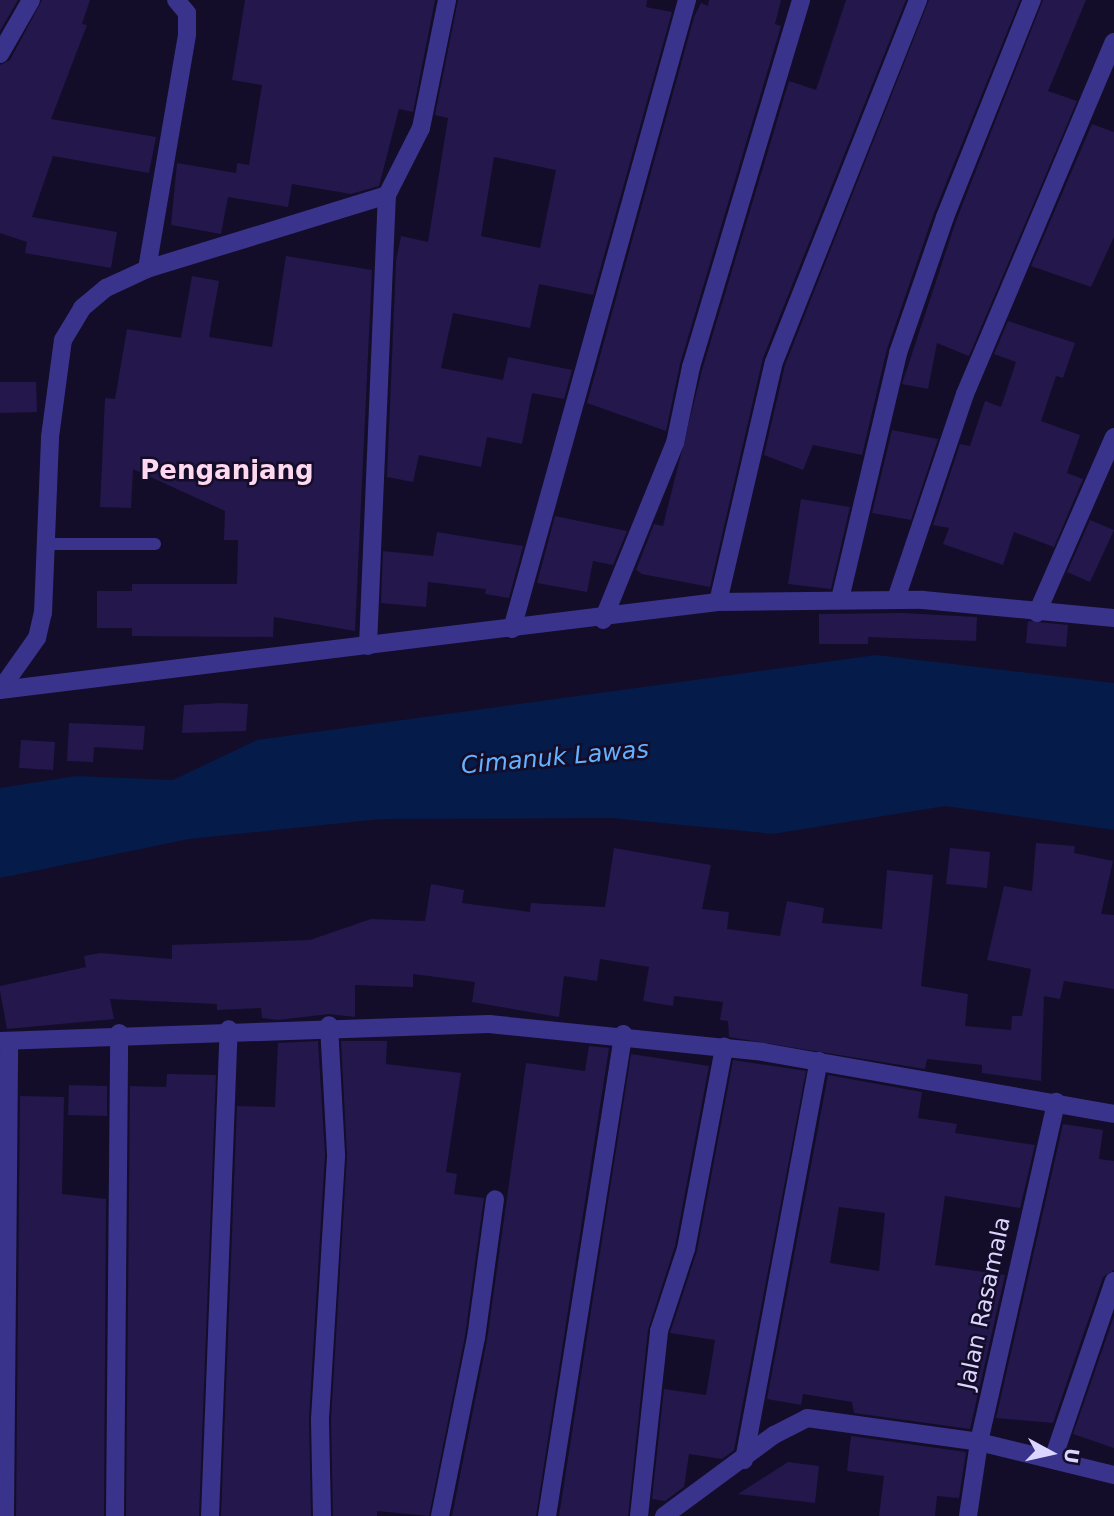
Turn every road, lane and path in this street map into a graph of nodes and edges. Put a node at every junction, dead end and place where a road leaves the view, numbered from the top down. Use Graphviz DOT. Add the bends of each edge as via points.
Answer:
graph roads {
  1 [pos="31,0"];
  2 [pos="176,0"];
  3 [pos="447,0"];
  4 [pos="687,0"];
  5 [pos="801,0"];
  6 [pos="918,0"];
  7 [pos="1032,0"];
  8 [pos="1114,41"];
  9 [pos="0,54"];
  10 [pos="387,195"];
  11 [pos="148,269"];
  12 [pos="1114,438"];
  13 [pos="47,544"];
  14 [pos="155,544"];
  15 [pos="840,599"];
  16 [pos="896,599"];
  17 [pos="718,602"];
  18 [pos="1037,613"];
  19 [pos="1114,618"];
  20 [pos="603,620"];
  21 [pos="512,629"];
  22 [pos="368,646"];
  23 [pos="0,690"];
  24 [pos="329,1025"];
  25 [pos="229,1029"];
  26 [pos="119,1033"];
  27 [pos="623,1034"];
  28 [pos="4,1041"];
  29 [pos="724,1047"];
  30 [pos="819,1061"];
  31 [pos="1056,1102"];
  32 [pos="1114,1114"];
  33 [pos="495,1199"];
  34 [pos="1114,1281"];
  35 [pos="979,1442"];
  36 [pos="1053,1459"];
  37 [pos="744,1460"];
  38 [pos="1114,1475"];
  39 [pos="5,1516"];
  40 [pos="114,1516"];
  41 [pos="210,1516"];
  42 [pos="322,1516"];
  43 [pos="440,1516"];
  44 [pos="547,1516"];
  45 [pos="639,1516"];
  46 [pos="664,1516"];
  47 [pos="968,1516"];
  1 -- 9 [label="street"];
  2 -- 11 [label="street" via="187,13 187,34"];
  3 -- 10 [label="street" via="421,128"];
  4 -- 21 [label="street"];
  5 -- 20 [label="street" via="691,367 675,443"];
  6 -- 17 [label="street" via="774,362"];
  7 -- 15 [label="street" via="945,217 898,353"];
  8 -- 16 [label="street" via="970,381"];
  10 -- 11 [label="street"];
  10 -- 22 [label="street"];
  11 -- 13 [label="street" via="106,288 82,307 63,340 50,437"];
  12 -- 18 [label="street"];
  13 -- 14 [label="lane"];
  13 -- 23 [label="street" via="37,638"];
  15 -- 16 [label="street"];
  15 -- 17 [label="street"];
  16 -- 18 [label="street"];
  17 -- 20 [label="street"];
  18 -- 19 [label="street"];
  20 -- 21 [label="street"];
  21 -- 22 [label="street"];
  22 -- 23 [label="street"];
  24 -- 25 [label="street"];
  24 -- 27 [label="street" via="489,1024"];
  24 -- 42 [label="street" via="336,1154 320,1419"];
  25 -- 26 [label="street"];
  25 -- 41 [label="street"];
  26 -- 28 [label="street"];
  26 -- 40 [label="street"];
  27 -- 29 [label="street"];
  27 -- 44 [label="street"];
  28 -- 39 [label="street"];
  29 -- 30 [label="street"];
  29 -- 45 [label="street" via="686,1249 659,1331"];
  30 -- 31 [label="street"];
  30 -- 37 [label="street"];
  31 -- 32 [label="street"];
  31 -- 35 [label="street, Jalan Rasamala"];
  33 -- 43 [label="street" via="476,1338"];
  34 -- 36 [label="street"];
  35 -- 36 [label="street"];
  35 -- 37 [label="street" via="807,1418 775,1435"];
  35 -- 47 [label="street, Jalan Rasamala"];
  36 -- 38 [label="street"];
  37 -- 46 [label="street"];
}
